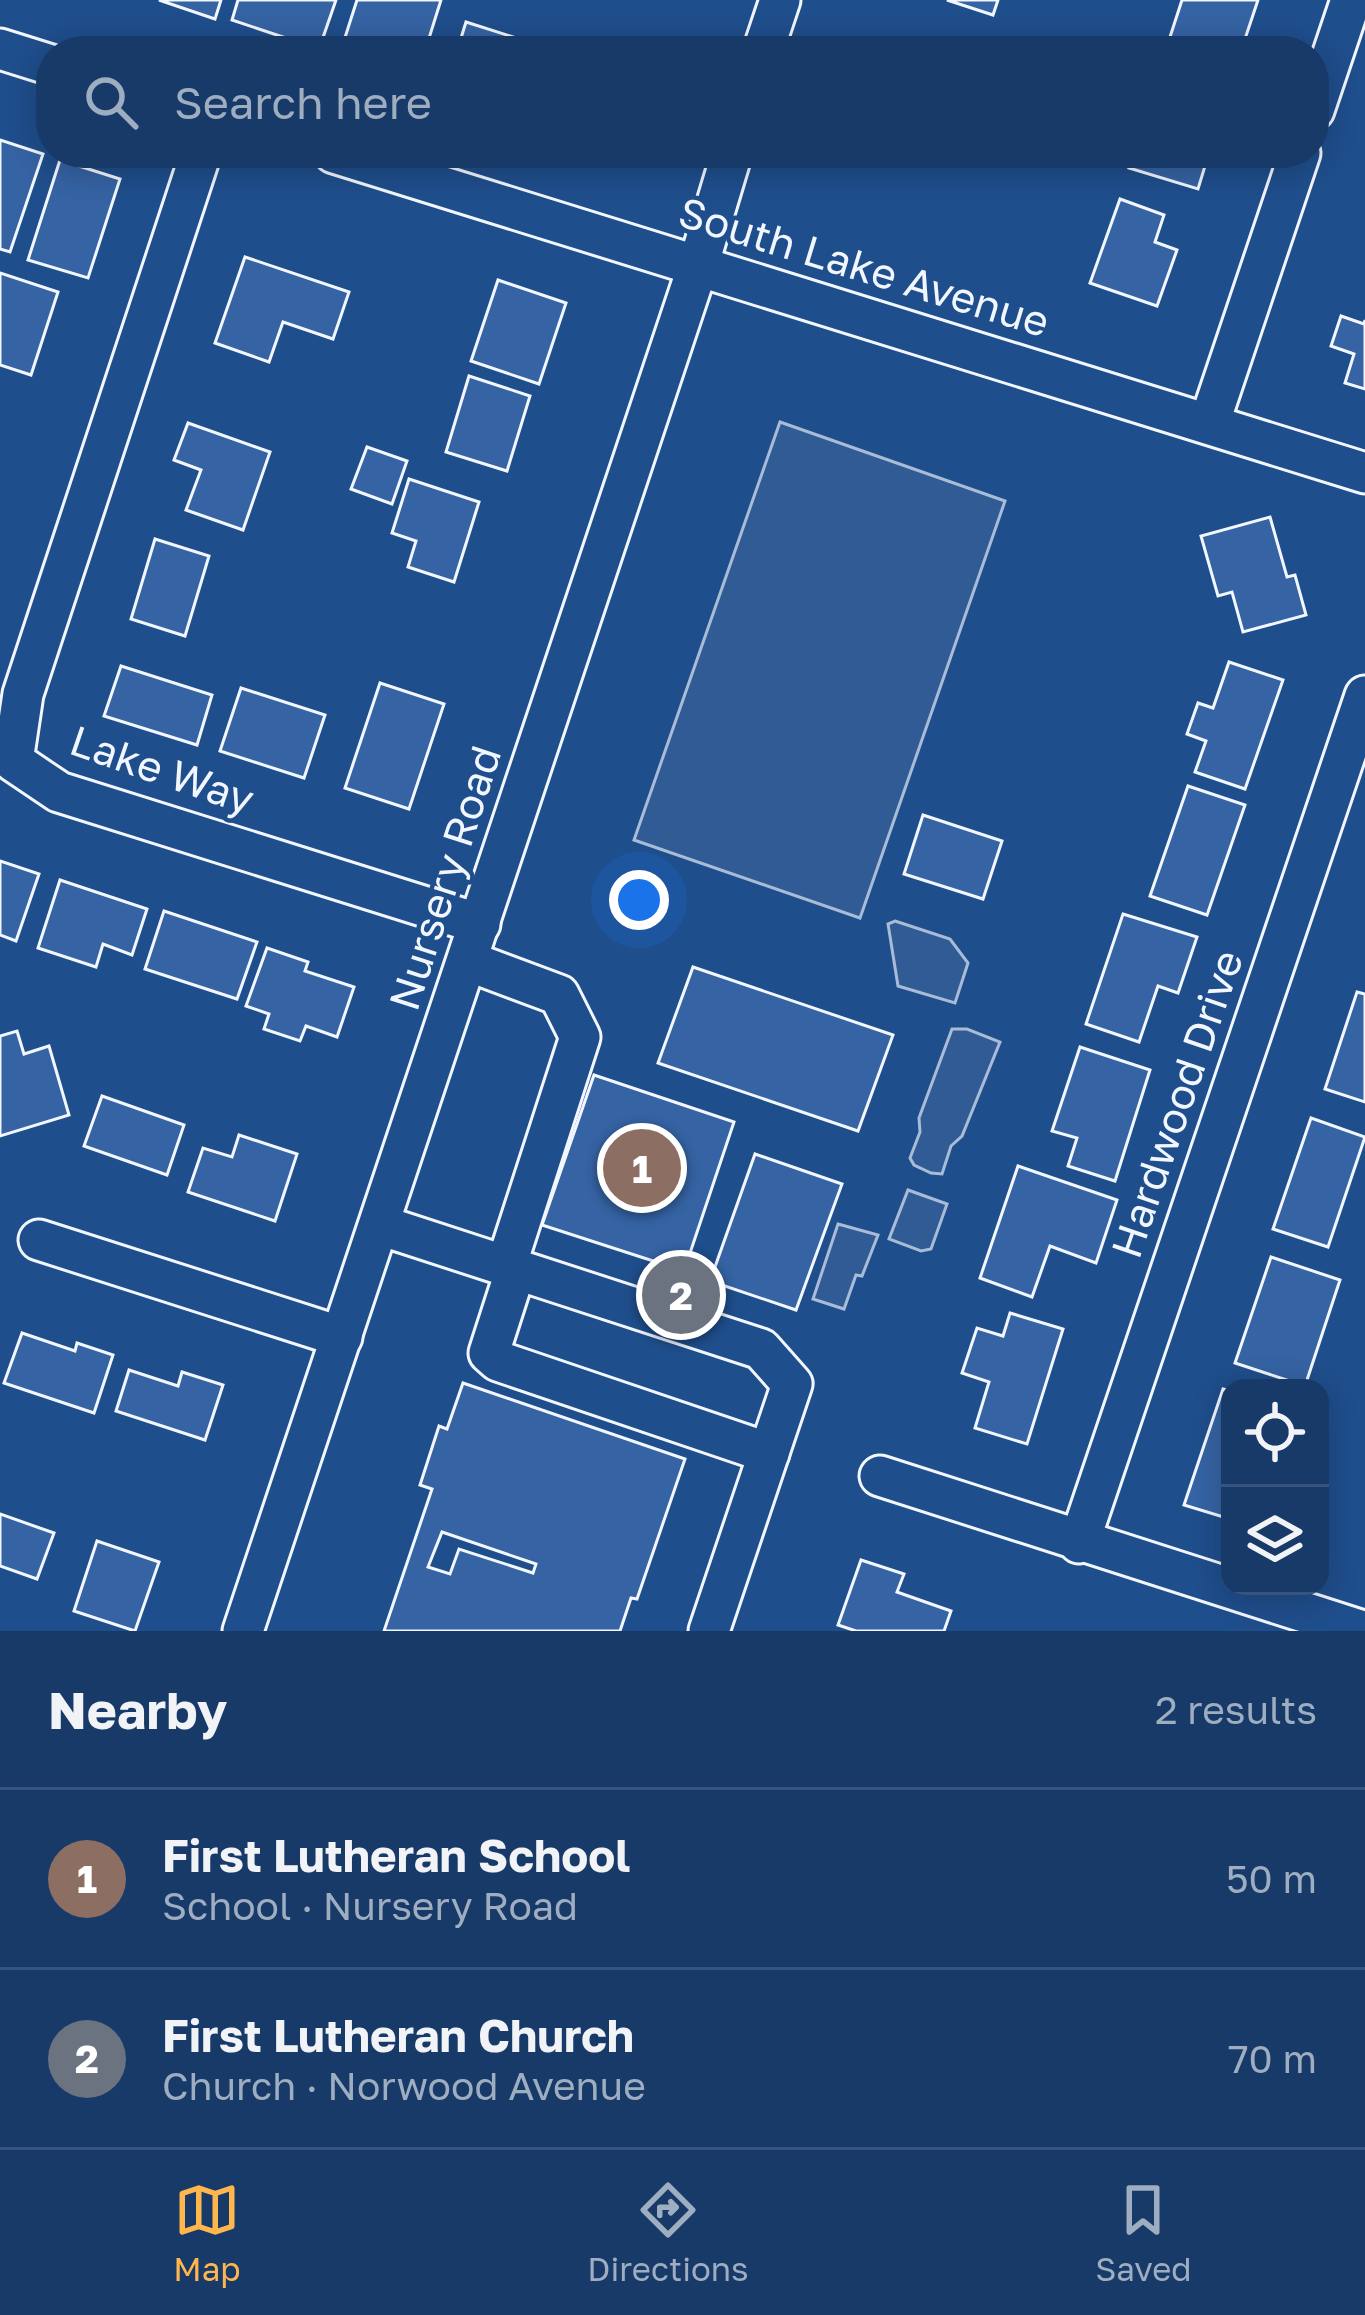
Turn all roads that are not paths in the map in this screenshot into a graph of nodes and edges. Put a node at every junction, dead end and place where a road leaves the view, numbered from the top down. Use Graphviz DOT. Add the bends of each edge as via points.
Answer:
graph roads {
  1 [pos="780,0"];
  2 [pos="1351,0"];
  3 [pos="768,36"];
  4 [pos="0,49"];
  5 [pos="36,60"];
  6 [pos="1329,65"];
  7 [pos="196,168"];
  8 [pos="382,168"];
  9 [pos="727,168"];
  10 [pos="1295,168"];
  11 [pos="698,266"];
  12 [pos="1209,424"];
  13 [pos="1365,473"];
  14 [pos="1365,696"];
  15 [pos="474,943"];
  16 [pos="380,1225"];
  17 [pos="39,1240"];
  18 [pos="511,1268"];
  19 [pos="342,1337"];
  20 [pos="769,1453"];
  21 [pos="880,1476"];
  22 [pos="1079,1543"];
  23 [pos="243,1631"];
  24 [pos="709,1631"];
  25 [pos="1363,1631"];
  1 -- 3 [label="street"];
  2 -- 6 [label="street"];
  4 -- 5 [label="street"];
  7 -- 15 [label="street, Lake Way" via="23,694 13,761 59,792"];
  8 -- 11 [label="street, South Lake Avenue"];
  9 -- 11 [label="street, Nursery Road"];
  10 -- 12 [label="street"];
  11 -- 12 [label="street, South Lake Avenue"];
  11 -- 15 [label="street, Nursery Road"];
  12 -- 13 [label="street, South Lake Avenue"];
  14 -- 22 [label="street, Hardwood Drive"];
  15 -- 16 [label="street, Nursery Road"];
  15 -- 18 [label="street" via="559,994 580,1036"];
  16 -- 18 [label="street"];
  16 -- 19 [label="street, Nursery Road"];
  17 -- 19 [label="street"];
  18 -- 20 [label="street" via="761,1349 792,1384"];
  18 -- 20 [label="street" via="489,1353 498,1361"];
  19 -- 23 [label="street, Nursery Road"];
  20 -- 24 [label="street"];
  21 -- 22 [label="street"];
  22 -- 25 [label="street"];
}
